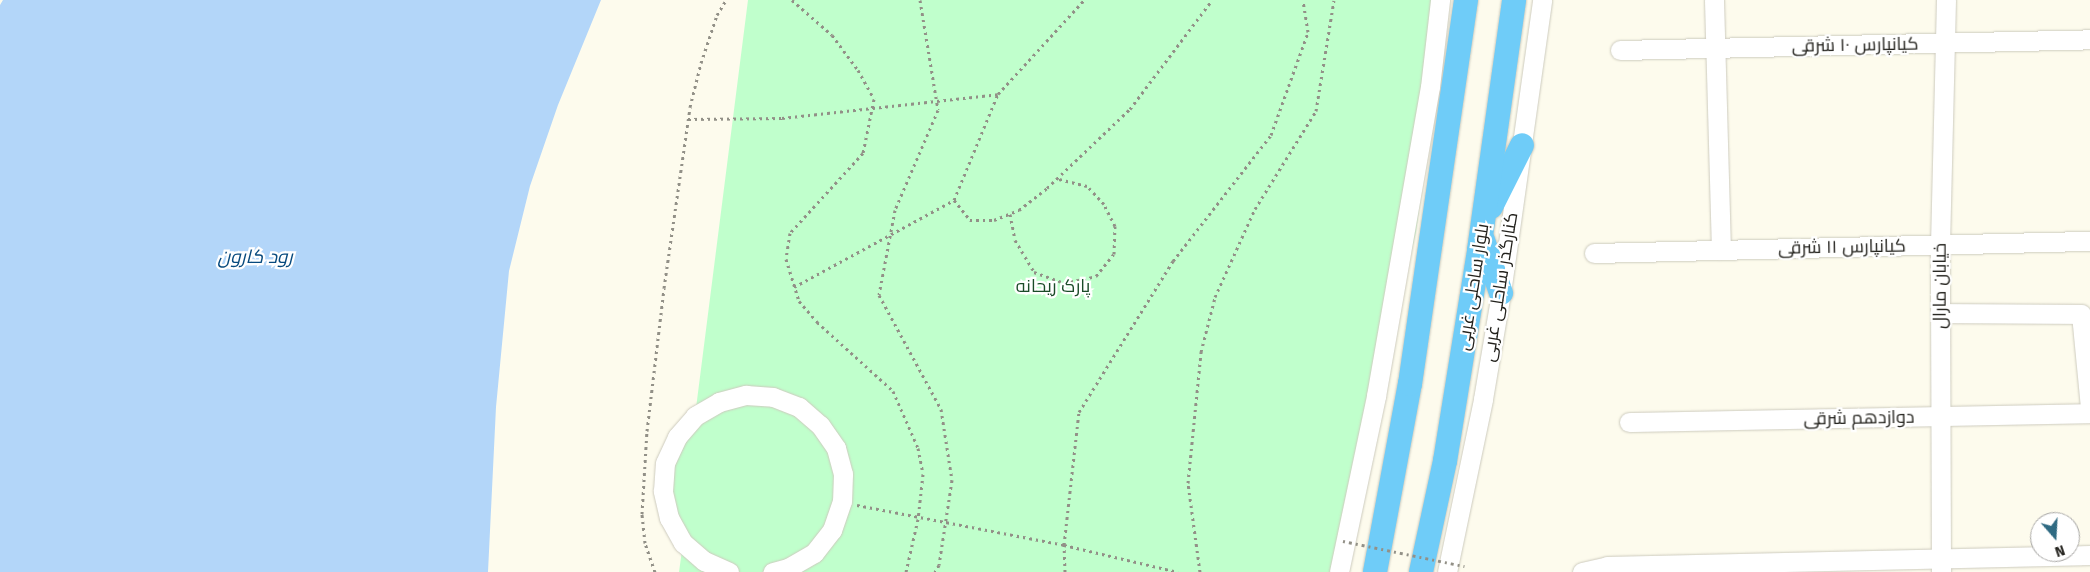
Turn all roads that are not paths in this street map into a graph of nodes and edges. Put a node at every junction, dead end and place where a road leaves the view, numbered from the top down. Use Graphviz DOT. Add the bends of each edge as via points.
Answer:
graph roads {
  1 [pos="1440,0"];
  2 [pos="1466,0"];
  3 [pos="1514,0"];
  4 [pos="1542,0"];
  5 [pos="1714,0"];
  6 [pos="1946,0"];
  7 [pos="2090,39"];
  8 [pos="1947,42"];
  9 [pos="1716,48"];
  10 [pos="1620,50"];
  11 [pos="1522,145"];
  12 [pos="1482,231"];
  13 [pos="2090,241"];
  14 [pos="1940,245"];
  15 [pos="1721,250"];
  16 [pos="1594,253"];
  17 [pos="1501,293"];
  18 [pos="1940,313"];
  19 [pos="2090,407"];
  20 [pos="2090,413"];
  21 [pos="1940,416"];
  22 [pos="1628,422"];
  23 [pos="2090,555"];
  24 [pos="1941,565"];
  25 [pos="1455,569"];
  26 [pos="729,572"];
  27 [pos="773,572"];
  28 [pos="1339,572"];
  29 [pos="1375,572"];
  30 [pos="1421,572"];
  31 [pos="1582,572"];
  1 -- 28 [label="street" via="1430,87 1376,396"];
  2 -- 29 [label="main road" via="1410,384"];
  3 -- 12 [label="main road, بلوار ساحلی غربی"];
  4 -- 11 [label="street, کنارگذر ساحلی غربی"];
  5 -- 9 [label="street"];
  6 -- 8 [label="street, خیابان مارال"];
  7 -- 8 [label="street, کیانپارس ۱۰ شرقی"];
  8 -- 9 [label="street, کیانپارس ۱۰ شرقی"];
  8 -- 14 [label="street, خیابان مارال"];
  9 -- 10 [label="street, کیانپارس ۱۰ شرقی"];
  9 -- 15 [label="street"];
  11 -- 12 [label="main road"];
  11 -- 17 [label="street, کنارگذر ساحلی غربی"];
  12 -- 17 [label="main road"];
  12 -- 30 [label="main road, بلوار ساحلی غربی" via="1445,461"];
  13 -- 14 [label="street, کیانپارس ۱۱ شرقی"];
  14 -- 15 [label="street, کیانپارس ۱۱ شرقی"];
  14 -- 18 [label="street, خیابان مارال"];
  15 -- 16 [label="street, کیانپارس ۱۱ شرقی"];
  17 -- 25 [label="street, کنارگذر ساحلی غربی"];
  18 -- 19 [label="street" via="2081,314"];
  18 -- 21 [label="street, خیابان مارال"];
  20 -- 21 [label="street, دوازدهم شرقی"];
  21 -- 22 [label="street, دوازدهم شرقی"];
  21 -- 24 [label="street, خیابان مارال"];
  23 -- 24 [label="street"];
  24 -- 31 [label="street" via="1608,566"];
  26 -- 27 [label="street" via="704,561 683,542 669,518 663,491 665,463 677,437 695,416 719,402 746,395 773,397 799,407 820,425 836,448 843,474 842,501 832,530 814,552 788,568"];
}
